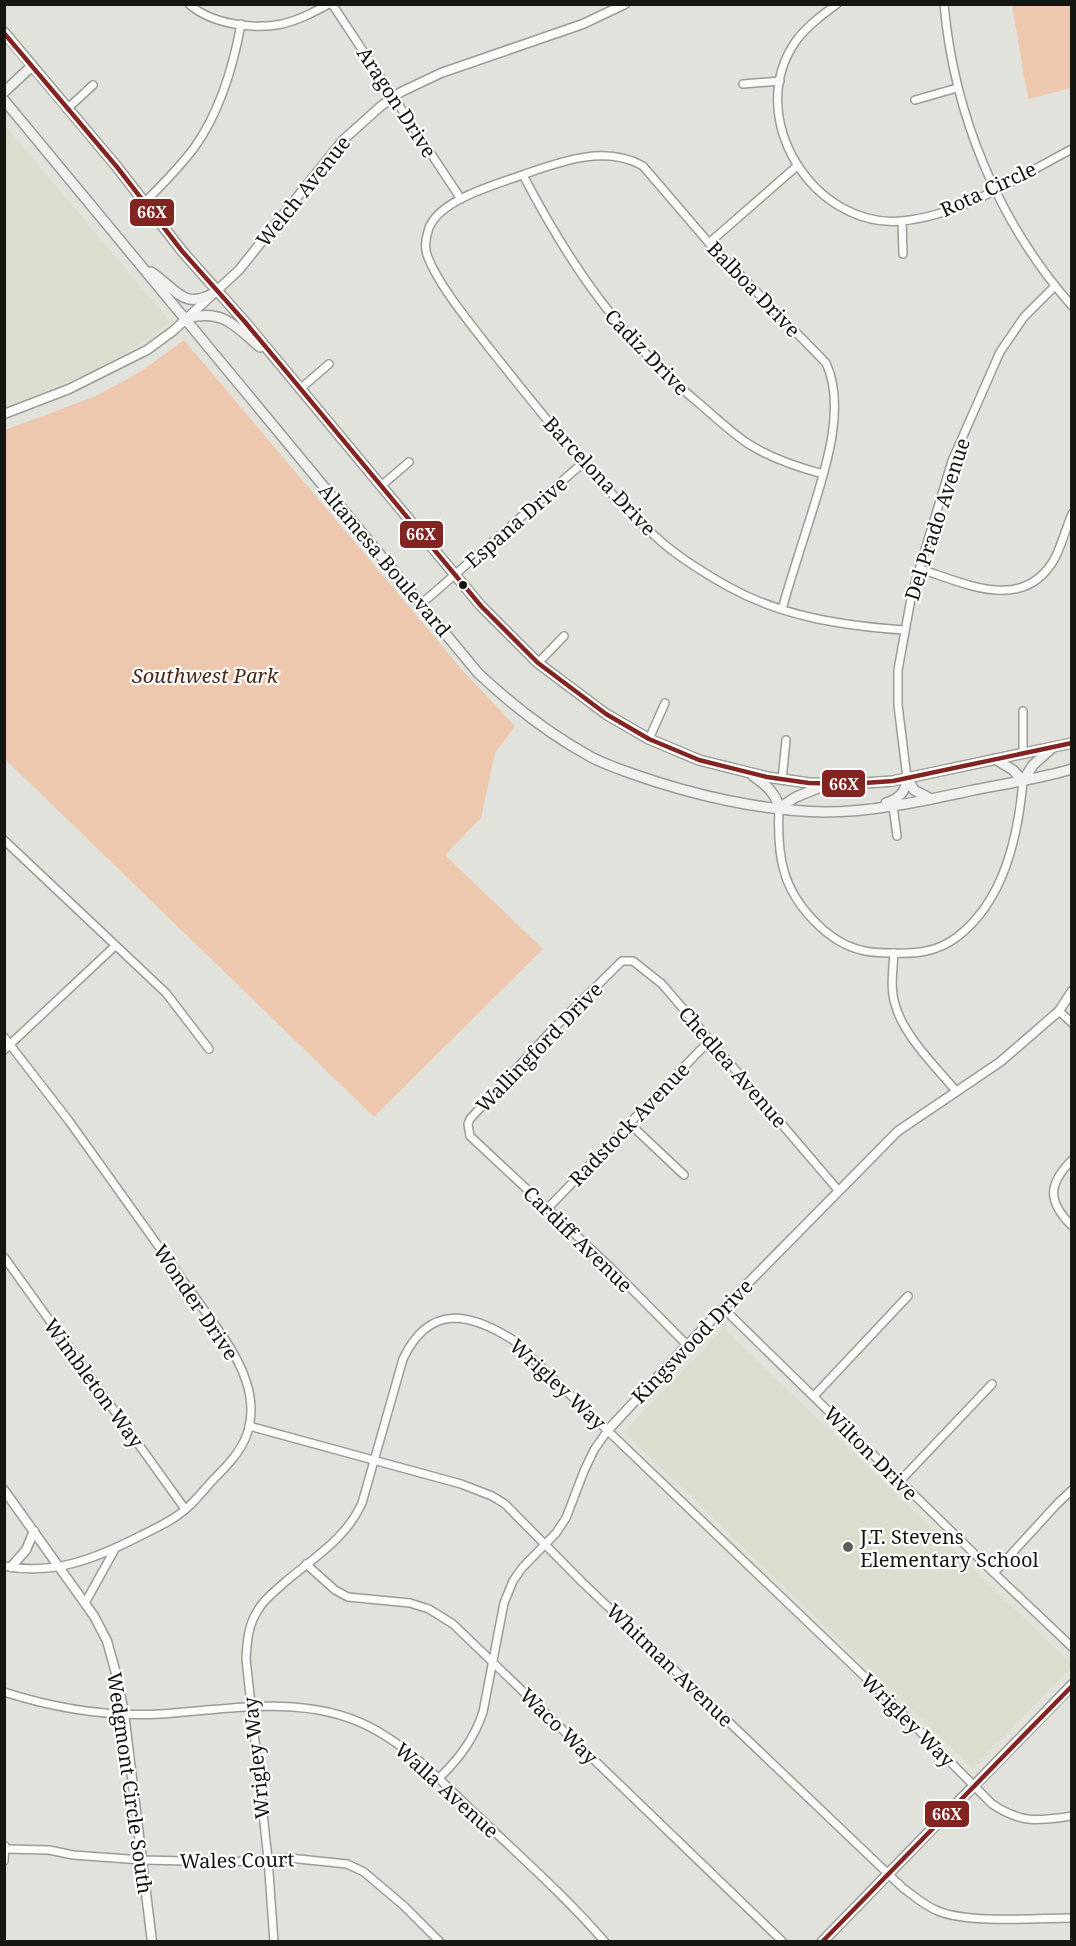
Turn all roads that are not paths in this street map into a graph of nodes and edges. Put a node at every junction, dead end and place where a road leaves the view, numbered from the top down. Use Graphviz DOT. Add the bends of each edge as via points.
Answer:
graph roads {
  1 [pos="189,4"];
  2 [pos="331,4"];
  3 [pos="625,4"];
  4 [pos="837,4"];
  5 [pos="944,4"];
  6 [pos="241,24"];
  7 [pos="4,32"];
  8 [pos="32,66"];
  9 [pos="780,81"];
  10 [pos="743,84"];
  11 [pos="93,86"];
  12 [pos="957,88"];
  13 [pos="4,92"];
  14 [pos="394,97"];
  15 [pos="4,100"];
  16 [pos="915,100"];
  17 [pos="67,109"];
  18 [pos="1071,149"];
  19 [pos="797,166"];
  20 [pos="523,175"];
  21 [pos="995,189"];
  22 [pos="461,199"];
  23 [pos="144,203"];
  24 [pos="902,221"];
  25 [pos="709,243"];
  26 [pos="903,254"];
  27 [pos="141,266"];
  28 [pos="1055,286"];
  29 [pos="217,291"];
  30 [pos="1071,306"];
  31 [pos="187,318"];
  32 [pos="276,360"];
  33 [pos="329,364"];
  34 [pos="300,389"];
  35 [pos="4,414"];
  36 [pos="409,462"];
  37 [pos="584,462"];
  38 [pos="823,474"];
  39 [pos="381,486"];
  40 [pos="1071,514"];
  41 [pos="920,569"];
  42 [pos="455,576"];
  43 [pos="420,604"];
  44 [pos="782,609"];
  45 [pos="904,630"];
  46 [pos="564,636"];
  47 [pos="538,663"];
  48 [pos="665,703"];
  49 [pos="1023,711"];
  50 [pos="649,739"];
  51 [pos="786,740"];
  52 [pos="1071,742"];
  53 [pos="1055,746"];
  54 [pos="1023,753"];
  55 [pos="995,759"];
  56 [pos="1071,770"];
  57 [pos="751,774"];
  58 [pos="908,778"];
  59 [pos="782,780"];
  60 [pos="1023,781"];
  61 [pos="828,784"];
  62 [pos="933,800"];
  63 [pos="893,806"];
  64 [pos="875,807"];
  65 [pos="779,808"];
  66 [pos="897,836"];
  67 [pos="4,840"];
  68 [pos="115,945"];
  69 [pos="894,953"];
  70 [pos="619,964"];
  71 [pos="1071,991"];
  72 [pos="1059,1011"];
  73 [pos="1071,1023"];
  74 [pos="4,1037"];
  75 [pos="710,1040"];
  76 [pos="7,1047"];
  77 [pos="209,1049"];
  78 [pos="956,1091"];
  79 [pos="630,1124"];
  80 [pos="469,1133"];
  81 [pos="1071,1160"];
  82 [pos="684,1175"];
  83 [pos="838,1190"];
  84 [pos="548,1209"];
  85 [pos="1070,1224"];
  86 [pos="4,1257"];
  87 [pos="908,1296"];
  88 [pos="723,1308"];
  89 [pos="687,1345"];
  90 [pos="992,1384"];
  91 [pos="814,1396"];
  92 [pos="249,1426"];
  93 [pos="608,1430"];
  94 [pos="374,1462"];
  95 [pos="900,1481"];
  96 [pos="4,1490"];
  97 [pos="1071,1490"];
  98 [pos="185,1509"];
  99 [pos="34,1531"];
  100 [pos="545,1544"];
  101 [pos="115,1549"];
  102 [pos="306,1564"];
  103 [pos="8,1567"];
  104 [pos="58,1567"];
  105 [pos="994,1573"];
  106 [pos="85,1603"];
  107 [pos="1071,1647"];
  108 [pos="494,1663"];
  109 [pos="1071,1685"];
  110 [pos="4,1692"];
  111 [pos="250,1707"];
  112 [pos="124,1713"];
  113 [pos="438,1779"];
  114 [pos="974,1786"];
  115 [pos="1071,1816"];
  116 [pos="5,1847"];
  117 [pos="268,1859"];
  118 [pos="142,1860"];
  119 [pos="4,1861"];
  120 [pos="889,1873"];
  121 [pos="1071,1918"];
  122 [pos="152,1941"];
  123 [pos="274,1941"];
  124 [pos="440,1941"];
  125 [pos="605,1941"];
  126 [pos="783,1941"];
  127 [pos="822,1941"];
  1 -- 6 [label="street" via="210,19"];
  2 -- 6 [label="street" via="280,24"];
  2 -- 14 [label="street, Aragon Drive"];
  3 -- 14 [label="street, Welch Avenue" via="583,24 441,73"];
  4 -- 9 [label="street, Rota Circle" via="816,19 796,42"];
  5 -- 12 [label="street"];
  6 -- 23 [label="street" via="227,81 205,130 184,161"];
  7 -- 8 [label="main road"];
  8 -- 13 [label="main road"];
  8 -- 17 [label="main road"];
  9 -- 10 [label="street"];
  9 -- 19 [label="street, Rota Circle" via="783,135"];
  11 -- 17 [label="street"];
  12 -- 16 [label="street"];
  12 -- 21 [label="street"];
  14 -- 22 [label="street, Aragon Drive"];
  14 -- 29 [label="street, Welch Avenue" via="342,140 265,239"];
  15 -- 27 [label="main road, Altamesa Boulevard"];
  17 -- 23 [label="main road"];
  18 -- 21 [label="street, Rota Circle"];
  19 -- 24 [label="street, Rota Circle" via="816,189 846,211 867,219"];
  19 -- 25 [label="street"];
  20 -- 22 [label="street, Balboa Drive"];
  20 -- 25 [label="street, Balboa Drive" via="586,156 635,161 644,165"];
  20 -- 38 [label="street, Cadiz Drive" via="563,249 597,299 655,364 748,443"];
  21 -- 24 [label="street, Rota Circle" via="944,212"];
  21 -- 28 [label="street" via="1007,215"];
  22 -- 37 [label="street, Barcelona Drive" via="431,222 426,241 431,263 478,333"];
  23 -- 29 [label="main road"];
  24 -- 26 [label="street"];
  25 -- 38 [label="street, Balboa Drive" via="826,363 833,384 834,409"];
  27 -- 29 [label="main road" via="185,298 206,298"];
  27 -- 31 [label="main road, Altamesa Boulevard"];
  28 -- 30 [label="street"];
  28 -- 41 [label="street, Del Prado Avenue" via="1024,317 1000,352 952,461"];
  29 -- 31 [label="street, Welch Avenue"];
  29 -- 32 [label="main road"];
  31 -- 32 [label="main road" via="219,316 235,324"];
  31 -- 35 [label="street, Welch Avenue" via="147,350 69,389"];
  31 -- 43 [label="main road, Altamesa Boulevard"];
  32 -- 34 [label="main road"];
  33 -- 34 [label="street"];
  34 -- 39 [label="main road"];
  36 -- 39 [label="street"];
  37 -- 42 [label="street, Espana Drive"];
  37 -- 44 [label="street, Barcelona Drive" via="657,538 725,585"];
  38 -- 44 [label="street, Balboa Drive"];
  39 -- 42 [label="main road"];
  40 -- 41 [label="street" via="1054,559 1035,580 1014,591 983,588"];
  41 -- 45 [label="street, Del Prado Avenue"];
  42 -- 43 [label="street, Espana Drive"];
  42 -- 47 [label="main road"];
  43 -- 65 [label="main road, Altamesa Boulevard" via="504,698 593,759 678,789"];
  44 -- 45 [label="street, Barcelona Drive" via="823,621"];
  45 -- 58 [label="street, Del Prado Avenue" via="898,705"];
  46 -- 47 [label="street"];
  47 -- 50 [label="main road" via="606,714"];
  48 -- 50 [label="street"];
  49 -- 54 [label="street"];
  50 -- 57 [label="main road" via="699,760"];
  51 -- 59 [label="street"];
  52 -- 53 [label="main road"];
  53 -- 54 [label="main road"];
  53 -- 60 [label="main road" via="1033,765"];
  54 -- 55 [label="main road"];
  55 -- 58 [label="main road"];
  55 -- 60 [label="main road"];
  56 -- 60 [label="main road, Altamesa Boulevard"];
  57 -- 59 [label="main road"];
  57 -- 65 [label="main road" via="767,786"];
  58 -- 61 [label="main road"];
  58 -- 62 [label="main road" via="914,790"];
  58 -- 64 [label="main road" via="903,793"];
  59 -- 61 [label="main road"];
  60 -- 62 [label="main road, Altamesa Boulevard"];
  60 -- 69 [label="street" via="1009,861 982,909 957,936 936,949 917,954"];
  61 -- 65 [label="main road"];
  62 -- 63 [label="main road, Altamesa Boulevard"];
  63 -- 64 [label="main road, Altamesa Boulevard"];
  63 -- 66 [label="street"];
  64 -- 65 [label="main road, Altamesa Boulevard" via="825,812"];
  65 -- 69 [label="street" via="778,839 784,871 790,888 806,910 845,944 860,950"];
  67 -- 68 [label="street"];
  68 -- 76 [label="street"];
  68 -- 77 [label="street" via="166,993"];
  69 -- 78 [label="street" via="895,1005 923,1052"];
  70 -- 75 [label="street, Chedlea Avenue" via="633,960 639,964 662,984"];
  70 -- 80 [label="street, Wallingford Drive" via="470,1119"];
  71 -- 72 [label="street, Kingswood Drive"];
  72 -- 73 [label="street"];
  72 -- 78 [label="street, Kingswood Drive" via="1000,1062"];
  74 -- 76 [label="street, Wonder Drive"];
  75 -- 79 [label="street, Radstock Avenue"];
  75 -- 83 [label="street, Chedlea Avenue"];
  76 -- 92 [label="street, Wonder Drive" via="69,1121 233,1350 251,1399"];
  78 -- 83 [label="street, Kingswood Drive" via="898,1131"];
  79 -- 82 [label="street"];
  79 -- 84 [label="street, Radstock Avenue"];
  80 -- 84 [label="street, Cardiff Avenue"];
  81 -- 85 [label="street" via="1055,1180 1053,1190 1060,1214"];
  83 -- 88 [label="street, Kingswood Drive"];
  84 -- 89 [label="street, Cardiff Avenue"];
  86 -- 98 [label="street, Wimbleton Way"];
  87 -- 91 [label="street"];
  88 -- 89 [label="street, Kingswood Drive"];
  88 -- 91 [label="street, Wilton Drive"];
  89 -- 93 [label="street, Kingswood Drive"];
  90 -- 95 [label="street"];
  91 -- 95 [label="street, Wilton Drive"];
  92 -- 94 [label="street, Whitman Avenue"];
  92 -- 98 [label="street, Wonder Drive" via="234,1456"];
  93 -- 94 [label="street, Wrigley Way" via="513,1340 479,1322 452,1318 437,1322 417,1335 410,1345"];
  93 -- 100 [label="street, Kingswood Drive" via="594,1450 566,1518"];
  93 -- 114 [label="street, Wrigley Way"];
  94 -- 100 [label="street, Whitman Avenue" via="492,1496"];
  94 -- 102 [label="street, Wrigley Way" via="356,1517 336,1541"];
  95 -- 105 [label="street, Wilton Drive"];
  96 -- 99 [label="street, Wedgmont Circle South"];
  97 -- 105 [label="street"];
  98 -- 101 [label="street, Wonder Drive"];
  99 -- 103 [label="street" via="26,1550"];
  99 -- 104 [label="street, Wedgmont Circle South"];
  100 -- 108 [label="street, Kingswood Drive" via="513,1581 504,1603"];
  100 -- 120 [label="street, Whitman Avenue"];
  101 -- 104 [label="street, Wonder Drive"];
  101 -- 106 [label="street"];
  102 -- 108 [label="street, Waco Way" via="348,1597 388,1599 429,1609 453,1624"];
  102 -- 111 [label="street, Wrigley Way" via="268,1597 251,1623 246,1659"];
  103 -- 104 [label="street"];
  104 -- 106 [label="street, Wedgmont Circle South"];
  105 -- 107 [label="street, Wilton Drive"];
  106 -- 112 [label="street, Wedgmont Circle South" via="107,1641"];
  108 -- 113 [label="street, Kingswood Drive" via="477,1729 455,1763"];
  108 -- 126 [label="street, Waco Way"];
  109 -- 114 [label="main road"];
  110 -- 112 [label="street, Walla Avenue" via="60,1707"];
  111 -- 112 [label="street, Walla Avenue"];
  111 -- 113 [label="street, Walla Avenue" via="322,1710 343,1717 377,1731 410,1752"];
  111 -- 117 [label="street, Wrigley Way"];
  112 -- 118 [label="street, Wedgmont Circle South"];
  113 -- 125 [label="street, Walla Avenue" via="563,1896"];
  114 -- 115 [label="street, Wrigley Way" via="1009,1815 1043,1820"];
  114 -- 120 [label="main road"];
  116 -- 118 [label="street, Wales Court"];
  116 -- 119 [label="street"];
  117 -- 118 [label="street, Wales Court"];
  117 -- 123 [label="street, Wrigley Way"];
  117 -- 124 [label="street, Wales Court" via="319,1860 347,1864 364,1872"];
  118 -- 122 [label="street, Wedgmont Circle South"];
  120 -- 121 [label="street, Whitman Avenue" via="923,1902 950,1914 1002,1919"];
  120 -- 127 [label="main road"];
}
